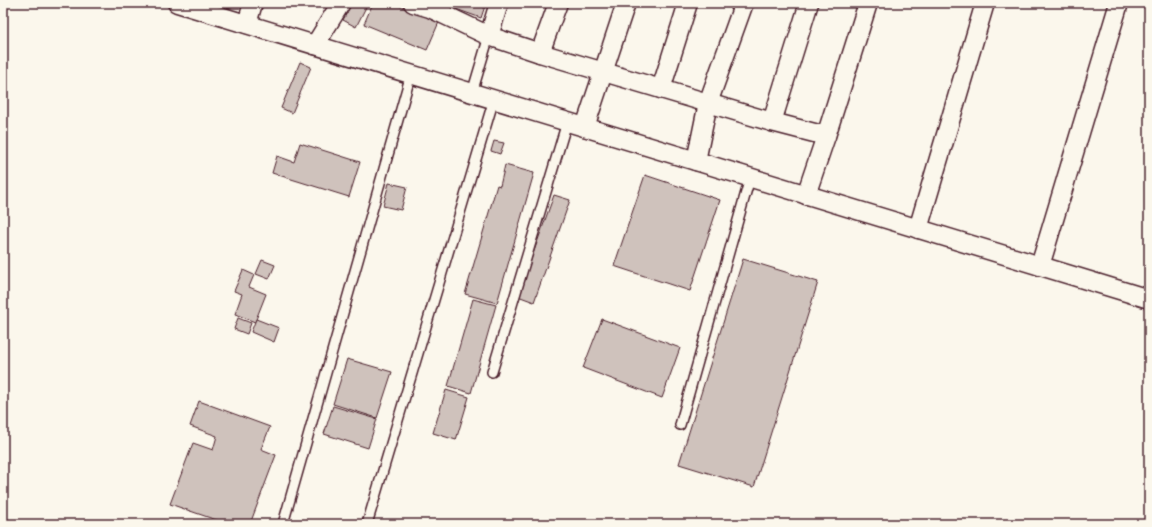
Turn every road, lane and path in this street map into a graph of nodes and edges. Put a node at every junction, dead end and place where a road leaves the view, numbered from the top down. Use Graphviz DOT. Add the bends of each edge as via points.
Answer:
graph roads {
  1 [pos="178,3"];
  2 [pos="253,3"];
  3 [pos="341,3"];
  4 [pos="499,3"];
  5 [pos="558,3"];
  6 [pos="626,3"];
  7 [pos="688,3"];
  8 [pos="744,3"];
  9 [pos="809,3"];
  10 [pos="868,3"];
  11 [pos="985,3"];
  12 [pos="1119,3"];
  13 [pos="425,5"];
  14 [pos="247,24"];
  15 [pos="489,36"];
  16 [pos="315,45"];
  17 [pos="540,53"];
  18 [pos="602,72"];
  19 [pos="411,74"];
  20 [pos="661,89"];
  21 [pos="472,93"];
  22 [pos="494,99"];
  23 [pos="708,103"];
  24 [pos="567,122"];
  25 [pos="772,122"];
  26 [pos="585,127"];
  27 [pos="826,136"];
  28 [pos="696,161"];
  29 [pos="750,178"];
  30 [pos="806,195"];
  31 [pos="918,229"];
  32 [pos="1040,266"];
  33 [pos="1149,299"];
  34 [pos="492,372"];
  35 [pos="680,425"];
  36 [pos="283,524"];
  37 [pos="366,524"];
  1 -- 14 [label="street"];
  2 -- 14 [label="street"];
  3 -- 16 [label="street"];
  4 -- 15 [label="street"];
  5 -- 17 [label="street"];
  6 -- 18 [label="street"];
  7 -- 20 [label="street"];
  8 -- 23 [label="street"];
  9 -- 25 [label="street"];
  10 -- 27 [label="street"];
  11 -- 31 [label="street"];
  12 -- 32 [label="street"];
  13 -- 15 [label="street"];
  14 -- 16 [label="street"];
  15 -- 17 [label="street"];
  15 -- 21 [label="lane"];
  16 -- 19 [label="street"];
  17 -- 18 [label="street"];
  18 -- 20 [label="street"];
  18 -- 26 [label="street"];
  19 -- 21 [label="street"];
  19 -- 36 [label="lane"];
  20 -- 23 [label="street"];
  21 -- 22 [label="street"];
  22 -- 24 [label="street"];
  22 -- 37 [label="lane"];
  23 -- 25 [label="street"];
  23 -- 28 [label="street"];
  24 -- 26 [label="street"];
  24 -- 34 [label="lane"];
  25 -- 27 [label="street"];
  26 -- 28 [label="street"];
  27 -- 30 [label="street"];
  28 -- 29 [label="street"];
  29 -- 30 [label="street"];
  29 -- 35 [label="lane"];
  30 -- 31 [label="street"];
  31 -- 32 [label="street"];
  32 -- 33 [label="street"];
}
